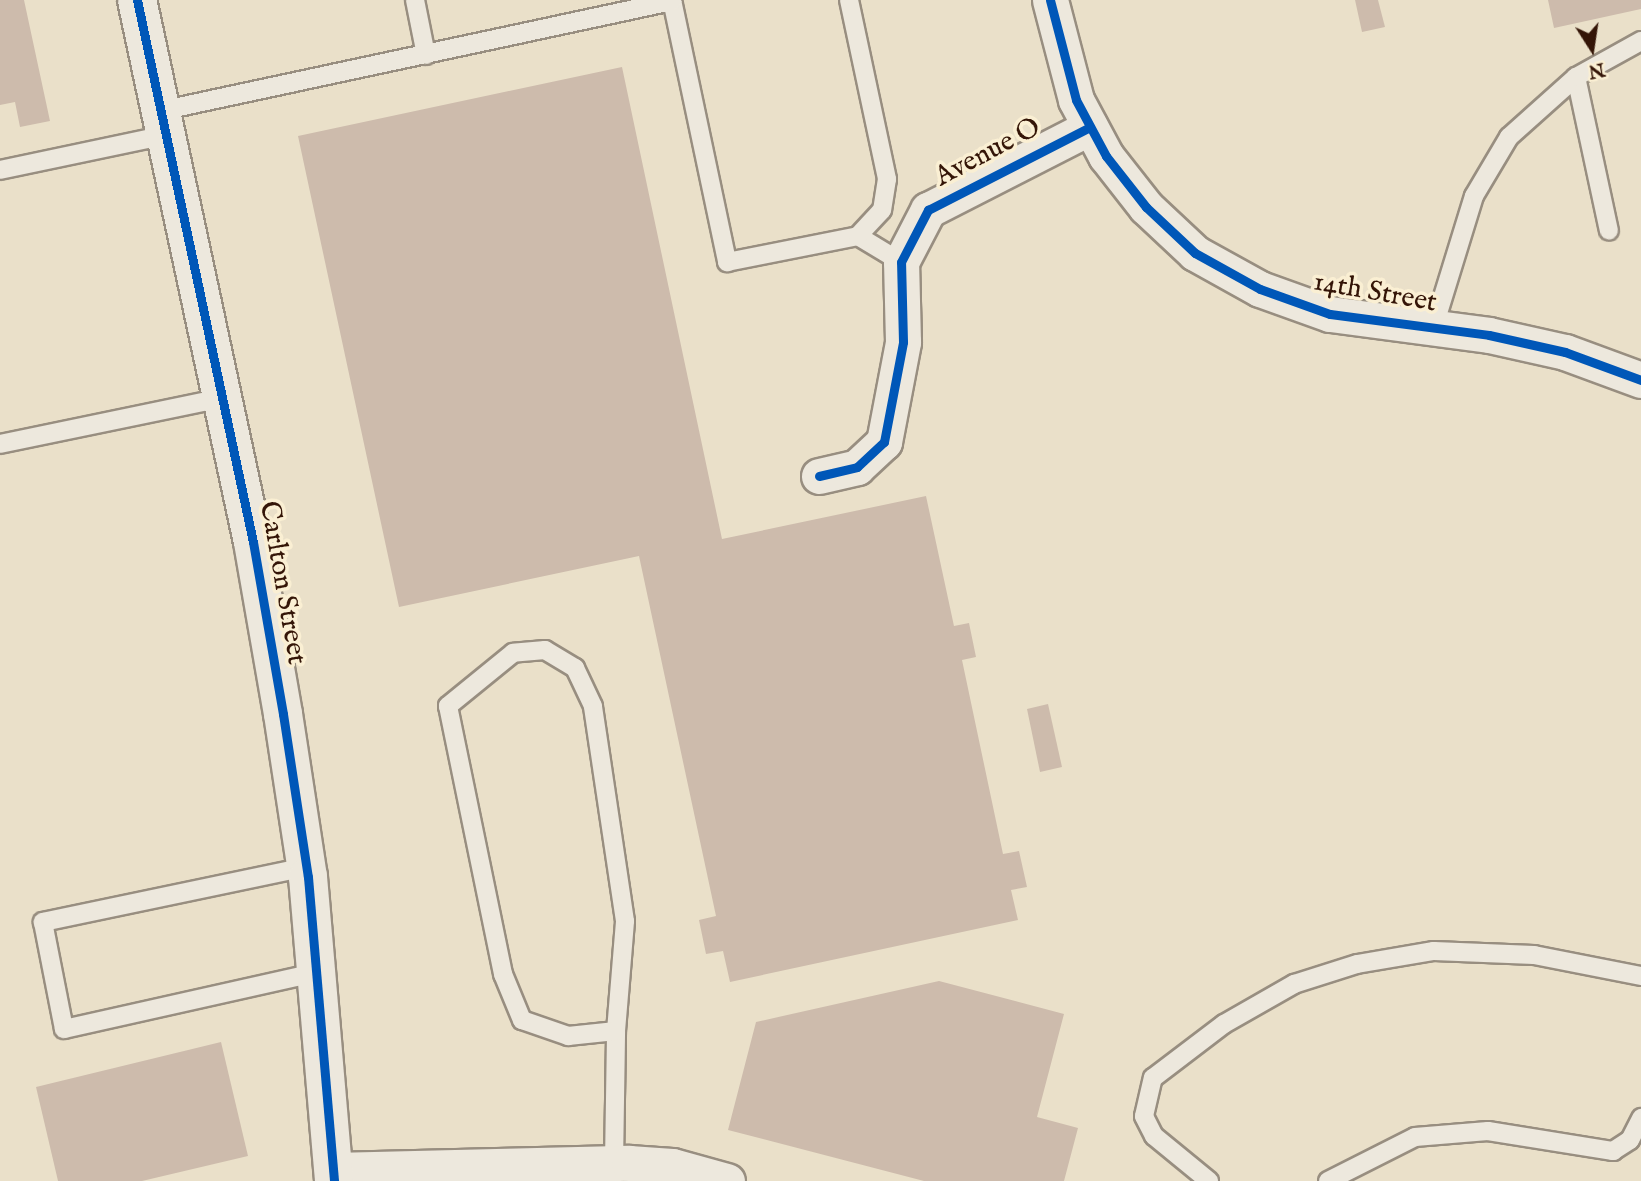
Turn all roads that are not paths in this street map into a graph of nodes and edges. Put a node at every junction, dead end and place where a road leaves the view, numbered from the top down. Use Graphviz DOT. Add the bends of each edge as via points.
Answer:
graph roads {
  1 [pos="137,0"];
  2 [pos="415,0"];
  3 [pos="672,0"];
  4 [pos="849,0"];
  5 [pos="1051,0"];
  6 [pos="1641,41"];
  7 [pos="426,55"];
  8 [pos="1576,77"];
  9 [pos="163,123"];
  10 [pos="1090,127"];
  11 [pos="0,170"];
  12 [pos="1609,231"];
  13 [pos="858,236"];
  14 [pos="901,262"];
  15 [pos="1434,326"];
  16 [pos="1641,380"];
  17 [pos="222,398"];
  18 [pos="0,444"];
  19 [pos="819,476"];
  20 [pos="306,867"];
  21 [pos="318,972"];
  22 [pos="1641,976"];
  23 [pos="615,1031"];
  24 [pos="1641,1118"];
  25 [pos="614,1163"];
  26 [pos="333,1176"];
  27 [pos="727,1181"];
  28 [pos="1209,1181"];
  29 [pos="1328,1181"];
  1 -- 9 [label="street, Carlton Street"];
  2 -- 7 [label="lane"];
  3 -- 7 [label="lane"];
  3 -- 13 [label="lane" via="727,262"];
  4 -- 13 [label="lane" via="887,179 882,210"];
  5 -- 10 [label="street, 14th Street" via="1076,100"];
  6 -- 8 [label="lane"];
  7 -- 9 [label="lane"];
  8 -- 12 [label="lane"];
  8 -- 15 [label="lane" via="1509,137 1474,196"];
  9 -- 11 [label="lane"];
  9 -- 17 [label="street, Carlton Street"];
  10 -- 14 [label="street, Avenue O" via="928,211"];
  10 -- 15 [label="street, 14th Street" via="1146,207 1195,253 1260,289 1330,314"];
  13 -- 14 [label="lane"];
  14 -- 19 [label="street, Avenue O" via="903,342 884,442 856,467"];
  15 -- 16 [label="street, 14th Street" via="1565,352"];
  17 -- 18 [label="lane"];
  17 -- 20 [label="street, Carlton Street" via="253,542"];
  20 -- 21 [label="street, Carlton Street"];
  20 -- 21 [label="lane" via="43,922 64,1029"];
  21 -- 26 [label="street, Carlton Street"];
  22 -- 28 [label="lane" via="1534,955 1434,951 1357,964 1294,984 1224,1024 1153,1078 1144,1116 1154,1136"];
  23 -- 23 [label="lane" via="625,921 593,706 575,668 545,650 513,653 448,706 503,974 523,1020 568,1036"];
  23 -- 25 [label="lane"];
  24 -- 29 [label="lane" via="1630,1140 1613,1151 1488,1131 1415,1137"];
  25 -- 26 [label="street"];
  25 -- 27 [label="street" via="672,1166"];
}
